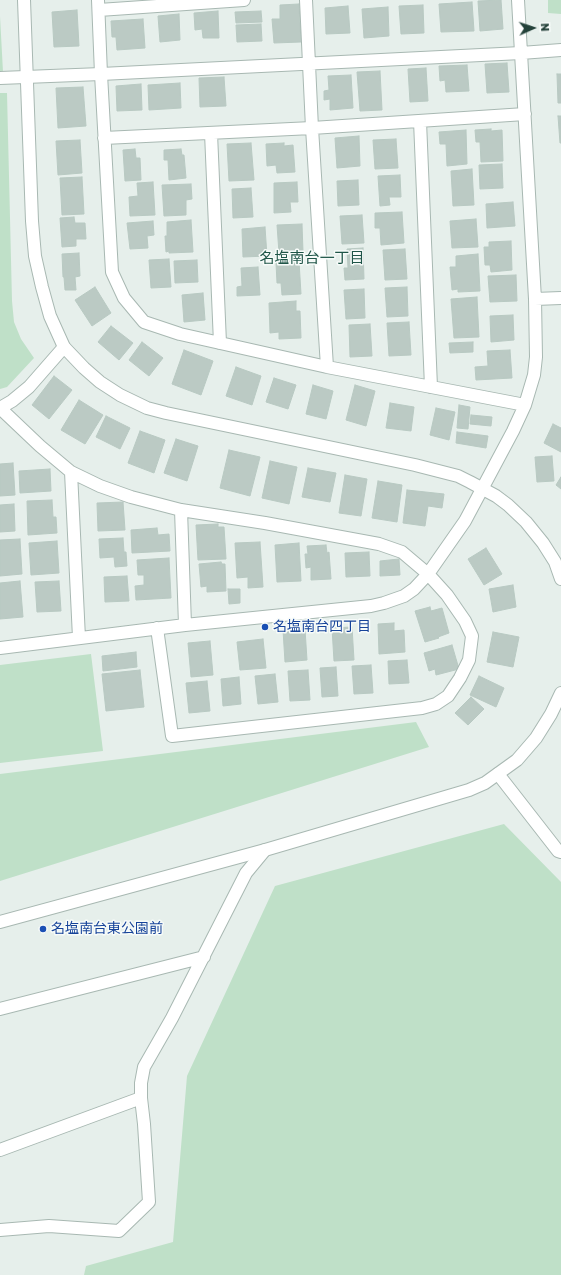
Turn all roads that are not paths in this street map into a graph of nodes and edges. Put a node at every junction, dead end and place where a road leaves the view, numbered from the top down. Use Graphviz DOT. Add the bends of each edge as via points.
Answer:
graph roads {
  1 [pos="24,0"];
  2 [pos="244,0"];
  3 [pos="306,0"];
  4 [pos="518,0"];
  5 [pos="203,1"];
  6 [pos="99,5"];
  7 [pos="561,50"];
  8 [pos="521,52"];
  9 [pos="309,63"];
  10 [pos="100,74"];
  11 [pos="27,76"];
  12 [pos="0,78"];
  13 [pos="525,114"];
  14 [pos="420,121"];
  15 [pos="312,128"];
  16 [pos="211,133"];
  17 [pos="104,138"];
  18 [pos="561,298"];
  19 [pos="535,300"];
  20 [pos="220,343"];
  21 [pos="64,347"];
  22 [pos="327,367"];
  23 [pos="431,387"];
  24 [pos="525,405"];
  25 [pos="0,408"];
  26 [pos="72,472"];
  27 [pos="482,488"];
  28 [pos="181,510"];
  29 [pos="428,574"];
  30 [pos="561,579"];
  31 [pos="185,625"];
  32 [pos="157,628"];
  33 [pos="79,638"];
  34 [pos="0,648"];
  35 [pos="561,693"];
  36 [pos="498,774"];
  37 [pos="265,850"];
  38 [pos="561,852"];
  39 [pos="0,922"];
  40 [pos="204,957"];
  41 [pos="0,1009"];
  42 [pos="141,1098"];
  43 [pos="0,1150"];
  44 [pos="0,1230"];
  1 -- 11 [label="street"];
  2 -- 5 [label="street"];
  3 -- 9 [label="street"];
  4 -- 8 [label="street"];
  5 -- 6 [label="street"];
  6 -- 10 [label="street"];
  7 -- 8 [label="street"];
  8 -- 9 [label="street"];
  8 -- 13 [label="street"];
  9 -- 10 [label="street"];
  9 -- 15 [label="street"];
  10 -- 11 [label="street"];
  10 -- 17 [label="street"];
  11 -- 12 [label="street"];
  11 -- 21 [label="street" via="35,256 50,316"];
  13 -- 14 [label="street"];
  13 -- 19 [label="street"];
  14 -- 15 [label="street"];
  14 -- 23 [label="street"];
  15 -- 16 [label="street"];
  15 -- 22 [label="street"];
  16 -- 17 [label="street"];
  16 -- 20 [label="street"];
  17 -- 20 [label="street" via="112,272 124,298 144,322"];
  18 -- 19 [label="street"];
  19 -- 24 [label="street" via="536,357 534,375"];
  20 -- 22 [label="street"];
  21 -- 25 [label="street" via="29,387"];
  21 -- 27 [label="street" via="100,382 147,408 438,470 458,476"];
  22 -- 23 [label="street"];
  23 -- 24 [label="street"];
  24 -- 27 [label="street"];
  25 -- 26 [label="street"];
  26 -- 28 [label="street" via="125,495"];
  26 -- 33 [label="street"];
  27 -- 29 [label="street" via="465,521"];
  27 -- 30 [label="street" via="508,505 526,522 555,562"];
  28 -- 29 [label="street" via="379,544 402,552"];
  28 -- 31 [label="street"];
  29 -- 31 [label="street" via="404,596 384,604"];
  29 -- 32 [label="street" via="457,608 472,636 469,660 448,696 436,704 422,708 172,736"];
  31 -- 32 [label="street"];
  32 -- 33 [label="street"];
  33 -- 34 [label="street"];
  35 -- 36 [label="street" via="536,738 517,760"];
  36 -- 37 [label="street" via="469,790"];
  36 -- 38 [label="street"];
  37 -- 39 [label="street"];
  37 -- 40 [label="street" via="246,873"];
  40 -- 41 [label="street"];
  40 -- 42 [label="street" via="144,1067"];
  42 -- 43 [label="street"];
  42 -- 44 [label="street" via="149,1202 119,1231 49,1226"];
}
